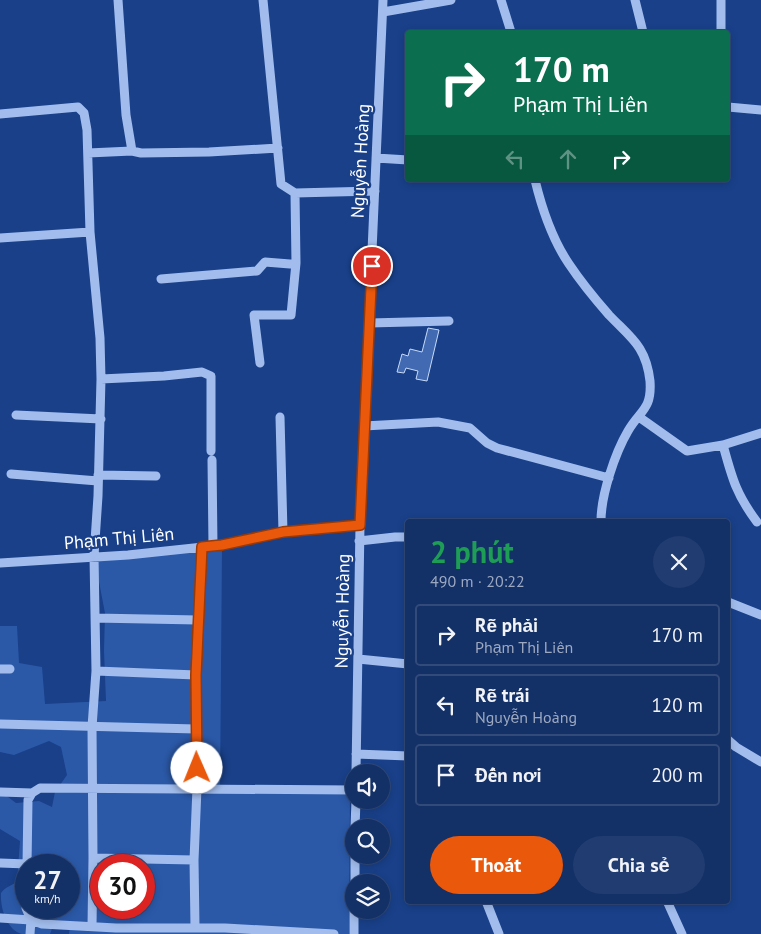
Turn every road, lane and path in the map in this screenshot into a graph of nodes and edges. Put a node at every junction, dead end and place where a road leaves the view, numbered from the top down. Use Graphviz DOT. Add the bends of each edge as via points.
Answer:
graph roads {
  1 [pos="118,0"];
  2 [pos="263,0"];
  3 [pos="383,0"];
  4 [pos="451,0"];
  5 [pos="501,0"];
  6 [pos="634,0"];
  7 [pos="721,0"];
  8 [pos="383,12"];
  9 [pos="510,30"];
  10 [pos="642,30"];
  11 [pos="721,30"];
  12 [pos="730,107"];
  13 [pos="761,110"];
  14 [pos="0,114"];
  15 [pos="278,148"];
  16 [pos="132,151"];
  17 [pos="88,153"];
  18 [pos="376,158"];
  19 [pos="405,160"];
  20 [pos="536,182"];
  21 [pos="375,191"];
  22 [pos="295,193"];
  23 [pos="90,232"];
  24 [pos="0,238"];
  25 [pos="296,263"];
  26 [pos="162,279"];
  27 [pos="449,321"];
  28 [pos="369,323"];
  29 [pos="260,363"];
  30 [pos="102,379"];
  31 [pos="16,415"];
  32 [pos="280,417"];
  33 [pos="639,417"];
  34 [pos="101,418"];
  35 [pos="364,426"];
  36 [pos="761,433"];
  37 [pos="723,445"];
  38 [pos="11,474"];
  39 [pos="156,476"];
  40 [pos="98,478"];
  41 [pos="609,478"];
  42 [pos="601,519"];
  43 [pos="757,522"];
  44 [pos="360,525"];
  45 [pos="283,532"];
  46 [pos="405,537"];
  47 [pos="360,541"];
  48 [pos="213,546"];
  49 [pos="202,547"];
  50 [pos="94,556"];
  51 [pos="0,563"];
  52 [pos="730,603"];
  53 [pos="761,615"];
  54 [pos="95,618"];
  55 [pos="198,620"];
  56 [pos="358,660"];
  57 [pos="405,664"];
  58 [pos="96,671"];
  59 [pos="196,675"];
  60 [pos="0,724"];
  61 [pos="92,727"];
  62 [pos="196,729"];
  63 [pos="730,742"];
  64 [pos="356,754"];
  65 [pos="405,756"];
  66 [pos="761,762"];
  67 [pos="356,764"];
  68 [pos="94,788"];
  69 [pos="197,788"];
  70 [pos="345,790"];
  71 [pos="0,792"];
  72 [pos="32,793"];
  73 [pos="27,854"];
  74 [pos="93,854"];
  75 [pos="155,859"];
  76 [pos="194,860"];
  77 [pos="0,863"];
  78 [pos="15,864"];
  79 [pos="487,904"];
  80 [pos="668,904"];
  81 [pos="0,918"];
  82 [pos="92,919"];
  83 [pos="354,919"];
  84 [pos="31,920"];
  85 [pos="92,926"];
  86 [pos="195,927"];
  87 [pos="116,931"];
  88 [pos="225,931"];
  89 [pos="30,934"];
  90 [pos="334,934"];
  91 [pos="354,934"];
  92 [pos="499,934"];
  93 [pos="682,934"];
  1 -- 16 [label="street" via="126,114"];
  2 -- 15 [label="street"];
  3 -- 8 [label="street, Nguyễn Hoàng"];
  4 -- 8 [label="street"];
  5 -- 9 [label="street"];
  6 -- 10 [label="street"];
  7 -- 11 [label="street"];
  8 -- 18 [label="street, Nguyễn Hoàng"];
  12 -- 13 [label="street"];
  14 -- 17 [label="street" via="78,107 84,113"];
  15 -- 16 [label="street" via="209,152"];
  15 -- 22 [label="street" via="281,184"];
  16 -- 17 [label="street"];
  17 -- 23 [label="street"];
  18 -- 19 [label="street"];
  18 -- 21 [label="street, Nguyễn Hoàng"];
  20 -- 33 [label="street" via="544,216 568,262 590,292 639,345 648,374 650,402"];
  21 -- 22 [label="street"];
  21 -- 28 [label="street, Nguyễn Hoàng"];
  22 -- 25 [label="street"];
  23 -- 24 [label="street"];
  23 -- 30 [label="street"];
  25 -- 26 [label="street" via="265,262 257,272"];
  25 -- 29 [label="street" via="291,315 254,315"];
  27 -- 28 [label="street"];
  28 -- 35 [label="street, Nguyễn Hoàng"];
  30 -- 34 [label="street"];
  30 -- 48 [label="street" via="202,372 211,376"];
  31 -- 34 [label="street"];
  32 -- 45 [label="street"];
  33 -- 37 [label="street" via="687,451"];
  33 -- 41 [label="street" via="615,456"];
  34 -- 40 [label="street"];
  35 -- 41 [label="street" via="438,422 470,428 487,444 497,448"];
  35 -- 44 [label="street, Nguyễn Hoàng"];
  36 -- 37 [label="street"];
  37 -- 43 [label="street" via="736,490"];
  38 -- 40 [label="street"];
  39 -- 40 [label="street"];
  40 -- 50 [label="street"];
  41 -- 42 [label="street"];
  44 -- 45 [label="street, Phạm Thị Liên"];
  44 -- 47 [label="street, Nguyễn Hoàng"];
  45 -- 48 [label="street, Phạm Thị Liên"];
  46 -- 47 [label="street"];
  47 -- 56 [label="street, Nguyễn Hoàng"];
  48 -- 49 [label="street, Phạm Thị Liên"];
  49 -- 50 [label="street, Phạm Thị Liên"];
  49 -- 55 [label="street"];
  50 -- 51 [label="street, Phạm Thị Liên"];
  50 -- 54 [label="street"];
  52 -- 53 [label="street"];
  54 -- 55 [label="street"];
  54 -- 58 [label="street"];
  55 -- 59 [label="street"];
  56 -- 57 [label="street"];
  56 -- 64 [label="street, Nguyễn Hoàng"];
  58 -- 59 [label="street"];
  58 -- 61 [label="street"];
  59 -- 62 [label="street"];
  60 -- 61 [label="street"];
  61 -- 62 [label="street"];
  61 -- 68 [label="street"];
  62 -- 69 [label="street"];
  63 -- 66 [label="street"];
  64 -- 65 [label="street"];
  64 -- 67 [label="street, Nguyễn Hoàng"];
  68 -- 69 [label="street"];
  68 -- 72 [label="street" via="44,788"];
  68 -- 74 [label="street"];
  69 -- 70 [label="street"];
  69 -- 76 [label="street"];
  71 -- 72 [label="street"];
  72 -- 73 [label="street" via="27,804"];
  75 -- 76 [label="street"];
  76 -- 86 [label="street"];
  77 -- 78 [label="street"];
  79 -- 92 [label="street"];
  80 -- 93 [label="street"];
  81 -- 84 [label="street"];
  82 -- 85 [label="street"];
  83 -- 91 [label="street"];
  84 -- 85 [label="street" via="42,924"];
  84 -- 89 [label="street"];
  85 -- 87 [label="street"];
  86 -- 87 [label="street"];
  86 -- 88 [label="street"];
  88 -- 90 [label="street"];
}
